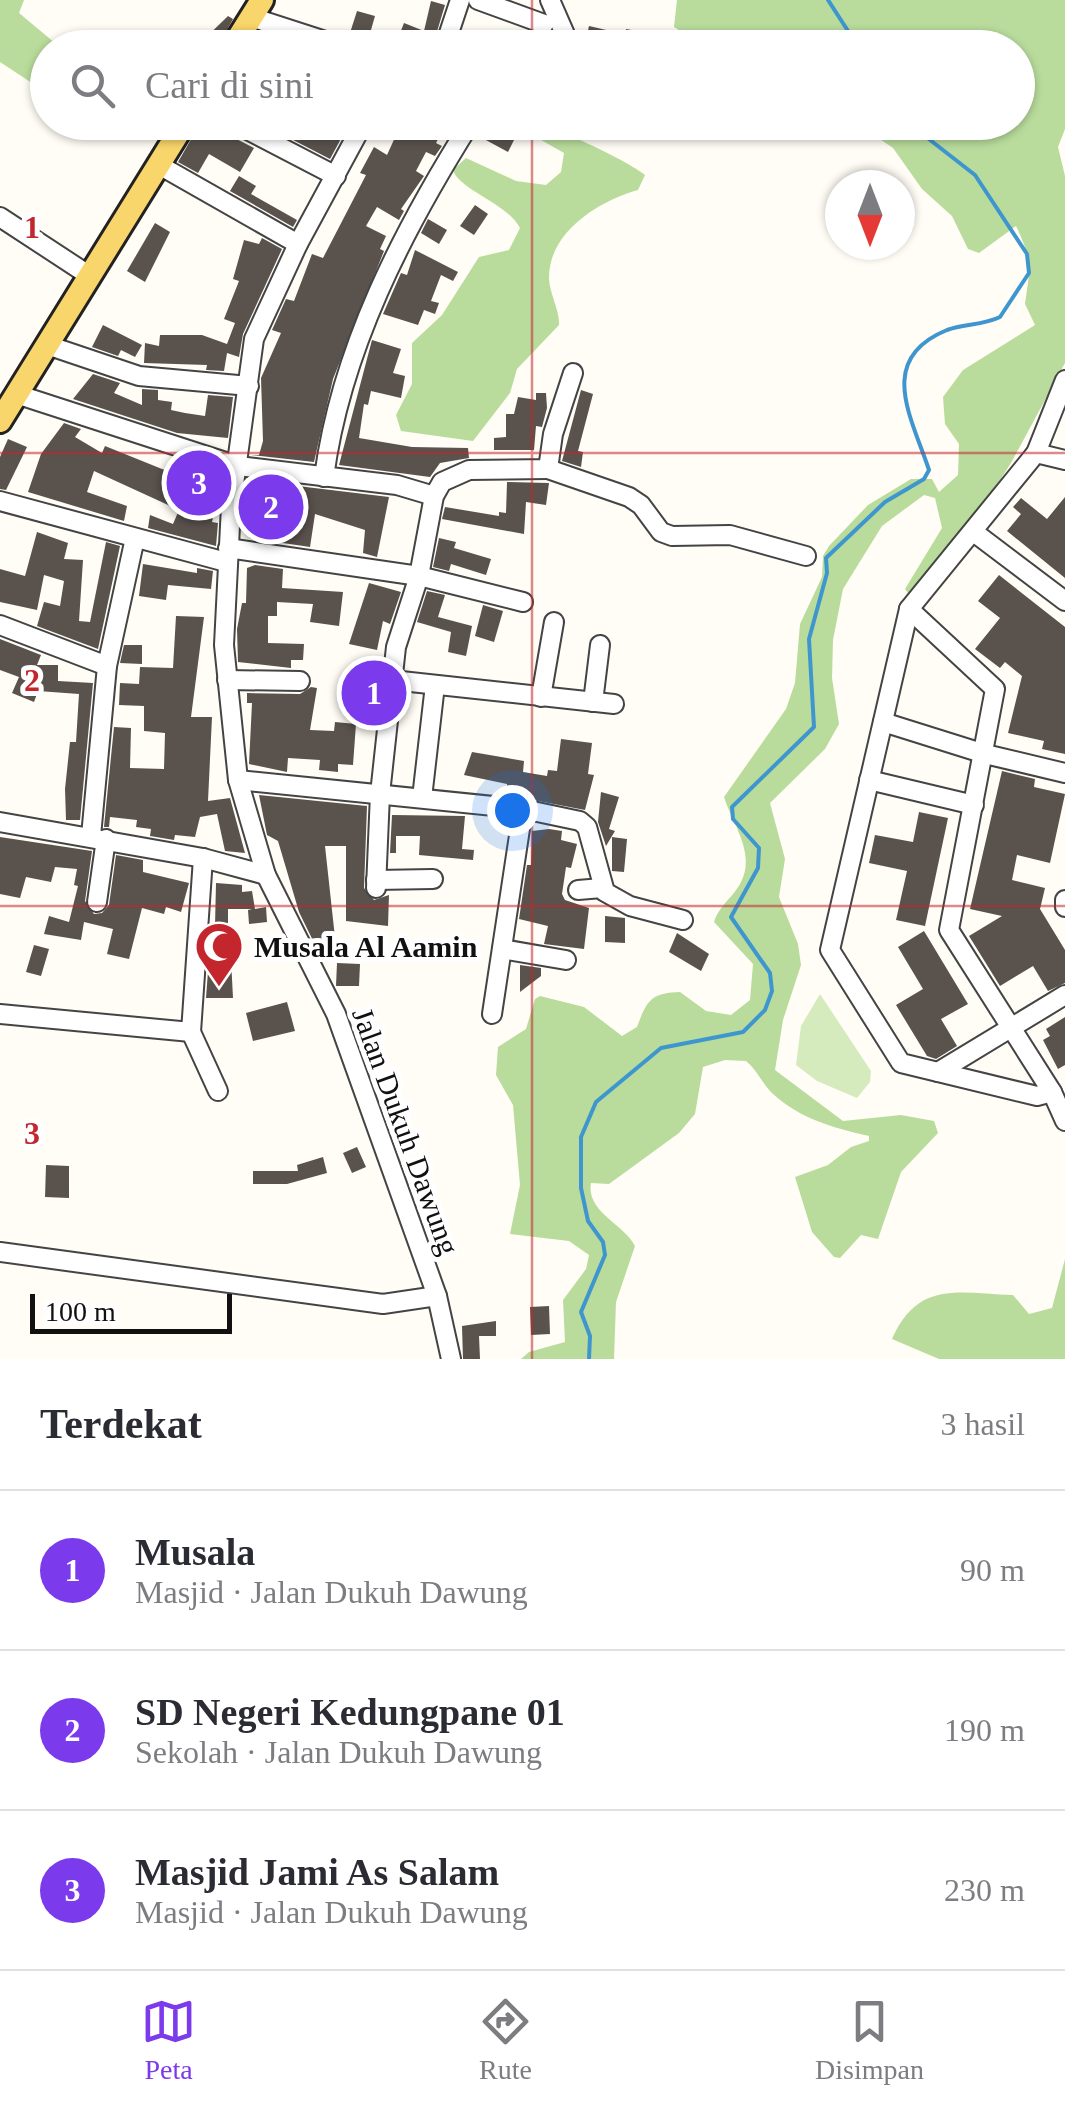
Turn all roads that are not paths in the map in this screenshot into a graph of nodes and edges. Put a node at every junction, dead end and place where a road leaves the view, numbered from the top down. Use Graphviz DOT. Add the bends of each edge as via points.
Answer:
graph roads {
  1 [pos="460,0"];
  2 [pos="478,0"];
  3 [pos="550,0"];
  4 [pos="257,9"];
  5 [pos="544,24"];
  6 [pos="305,30"];
  7 [pos="450,30"];
  8 [pos="563,30"];
  9 [pos="174,140"];
  10 [pos="267,140"];
  11 [pos="355,140"];
  12 [pos="460,140"];
  13 [pos="159,166"];
  14 [pos="336,176"];
  15 [pos="0,217"];
  16 [pos="298,244"];
  17 [pos="90,276"];
  18 [pos="47,345"];
  19 [pos="573,373"];
  20 [pos="1065,380"];
  21 [pos="249,386"];
  22 [pos="16,394"];
  23 [pos="0,421"];
  24 [pos="1036,452"];
  25 [pos="1062,462"];
  26 [pos="238,466"];
  27 [pos="548,468"];
  28 [pos="324,477"];
  29 [pos="434,496"];
  30 [pos="0,501"];
  31 [pos="975,533"];
  32 [pos="134,538"];
  33 [pos="227,555"];
  34 [pos="806,556"];
  35 [pos="419,576"];
  36 [pos="1065,601"];
  37 [pos="523,602"];
  38 [pos="909,609"];
  39 [pos="554,622"];
  40 [pos="0,626"];
  41 [pos="600,645"];
  42 [pos="108,666"];
  43 [pos="227,680"];
  44 [pos="392,680"];
  45 [pos="300,682"];
  46 [pos="434,685"];
  47 [pos="541,697"];
  48 [pos="593,702"];
  49 [pos="614,704"];
  50 [pos="883,722"];
  51 [pos="985,754"];
  52 [pos="1065,772"];
  53 [pos="238,780"];
  54 [pos="869,780"];
  55 [pos="380,794"];
  56 [pos="422,798"];
  57 [pos="974,805"];
  58 [pos="523,809"];
  59 [pos="0,822"];
  60 [pos="98,838"];
  61 [pos="203,858"];
  62 [pos="266,874"];
  63 [pos="433,880"];
  64 [pos="602,888"];
  65 [pos="578,890"];
  66 [pos="96,902"];
  67 [pos="683,920"];
  68 [pos="502,949"];
  69 [pos="566,960"];
  70 [pos="1065,995"];
  71 [pos="0,1014"];
  72 [pos="492,1014"];
  73 [pos="1010,1028"];
  74 [pos="191,1032"];
  75 [pos="938,1072"];
  76 [pos="218,1091"];
  77 [pos="1052,1092"];
  78 [pos="1065,1122"];
  79 [pos="0,1252"];
  80 [pos="437,1296"];
  81 [pos="450,1359"];
  1 -- 7 [label="street"];
  2 -- 5 [label="street"];
  3 -- 8 [label="street"];
  4 -- 6 [label="street"];
  9 -- 13 [label="main road"];
  10 -- 14 [label="street"];
  11 -- 14 [label="street, Jalan Dukuh Dawung"];
  12 -- 28 [label="street" via="422,200 377,296 346,374"];
  13 -- 16 [label="street"];
  13 -- 17 [label="main road"];
  14 -- 16 [label="street, Jalan Dukuh Dawung"];
  15 -- 17 [label="street"];
  16 -- 21 [label="street, Jalan Dukuh Dawung" via="254,340"];
  17 -- 18 [label="main road"];
  18 -- 21 [label="street" via="140,376"];
  18 -- 22 [label="main road"];
  19 -- 27 [label="street"];
  20 -- 24 [label="street"];
  21 -- 26 [label="street, Jalan Dukuh Dawung"];
  22 -- 23 [label="main road"];
  22 -- 26 [label="street"];
  24 -- 25 [label="street"];
  24 -- 31 [label="street"];
  26 -- 28 [label="street"];
  26 -- 33 [label="street, Jalan Dukuh Dawung"];
  27 -- 29 [label="street" via="468,470 442,482"];
  27 -- 34 [label="street" via="629,497 672,536 730,535"];
  28 -- 29 [label="street"];
  29 -- 35 [label="street"];
  30 -- 32 [label="street"];
  31 -- 36 [label="street"];
  31 -- 38 [label="street"];
  32 -- 33 [label="street"];
  32 -- 42 [label="street"];
  33 -- 35 [label="street"];
  33 -- 43 [label="street, Jalan Dukuh Dawung"];
  35 -- 37 [label="street"];
  35 -- 44 [label="street"];
  38 -- 50 [label="street"];
  38 -- 51 [label="street" via="994,687"];
  39 -- 47 [label="street"];
  40 -- 42 [label="street"];
  41 -- 48 [label="street"];
  42 -- 60 [label="street"];
  43 -- 45 [label="street"];
  43 -- 53 [label="street, Jalan Dukuh Dawung"];
  44 -- 46 [label="street"];
  44 -- 55 [label="street"];
  46 -- 47 [label="street"];
  46 -- 56 [label="street"];
  47 -- 48 [label="street"];
  48 -- 49 [label="street"];
  50 -- 51 [label="street"];
  50 -- 54 [label="street"];
  51 -- 52 [label="street"];
  51 -- 57 [label="street"];
  53 -- 55 [label="street"];
  53 -- 62 [label="street, Jalan Dukuh Dawung"];
  54 -- 57 [label="street"];
  54 -- 75 [label="street" via="830,954 901,1063"];
  55 -- 56 [label="street"];
  55 -- 63 [label="street" via="376,884"];
  56 -- 58 [label="street"];
  57 -- 73 [label="street" via="949,930"];
  58 -- 64 [label="street" via="586,824"];
  58 -- 68 [label="street"];
  59 -- 60 [label="street"];
  60 -- 61 [label="street"];
  60 -- 66 [label="street"];
  61 -- 62 [label="street"];
  61 -- 74 [label="street"];
  62 -- 80 [label="street, Jalan Dukuh Dawung" via="336,1014"];
  64 -- 65 [label="street"];
  64 -- 67 [label="street" via="630,906"];
  68 -- 69 [label="street"];
  68 -- 72 [label="street"];
  70 -- 73 [label="street"];
  71 -- 74 [label="street"];
  73 -- 75 [label="street"];
  73 -- 77 [label="street"];
  74 -- 76 [label="street"];
  75 -- 77 [label="street" via="1043,1096"];
  77 -- 78 [label="street"];
  79 -- 80 [label="street" via="383,1304"];
  80 -- 81 [label="street, Jalan Dukuh Dawung"];
}
